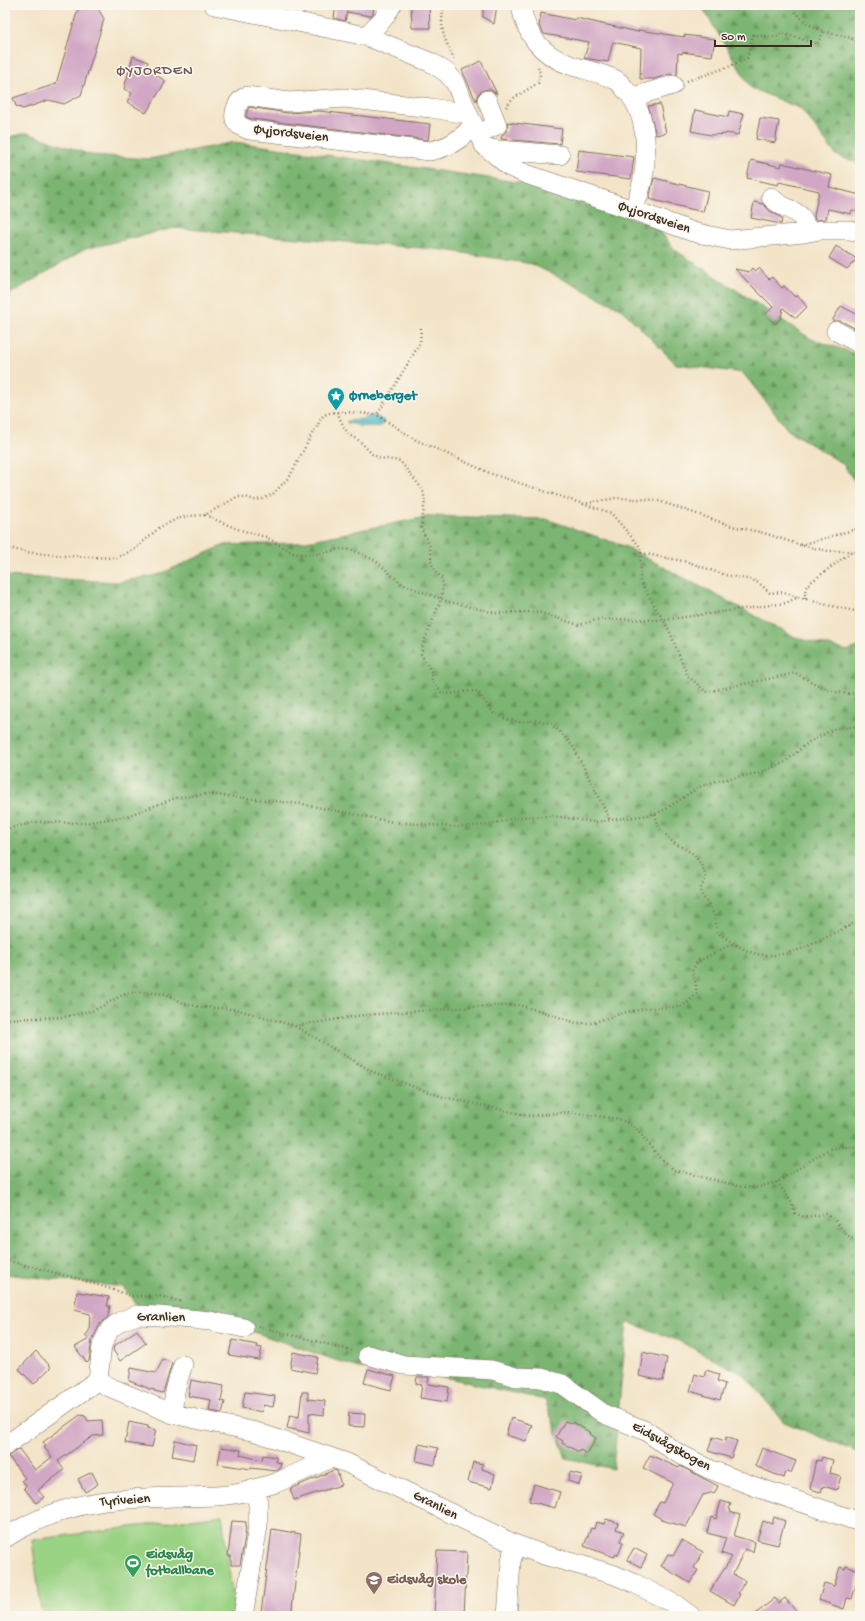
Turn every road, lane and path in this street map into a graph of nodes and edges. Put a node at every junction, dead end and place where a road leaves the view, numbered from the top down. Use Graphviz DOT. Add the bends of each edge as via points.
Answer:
graph roads {
  1 [pos="214,5"];
  2 [pos="392,5"];
  3 [pos="444,5"];
  4 [pos="521,5"];
  5 [pos="791,5"];
  6 [pos="824,31"];
  7 [pos="366,36"];
  8 [pos="860,44"];
  9 [pos="538,63"];
  10 [pos="447,73"];
  11 [pos="673,85"];
  12 [pos="633,97"];
  13 [pos="487,100"];
  14 [pos="497,125"];
  15 [pos="476,130"];
  16 [pos="560,155"];
  17 [pos="772,197"];
  18 [pos="633,210"];
  19 [pos="860,232"];
  20 [pos="804,233"];
  21 [pos="420,328"];
  22 [pos="836,332"];
  23 [pos="860,344"];
  24 [pos="337,412"];
  25 [pos="377,415"];
  26 [pos="583,504"];
  27 [pos="205,515"];
  28 [pos="860,528"];
  29 [pos="800,546"];
  30 [pos="5,548"];
  31 [pos="852,551"];
  32 [pos="641,553"];
  33 [pos="860,553"];
  34 [pos="798,597"];
  35 [pos="441,599"];
  36 [pos="805,599"];
  37 [pos="860,615"];
  38 [pos="663,620"];
  39 [pos="860,693"];
  40 [pos="860,726"];
  41 [pos="655,814"];
  42 [pos="610,820"];
  43 [pos="5,829"];
  44 [pos="860,922"];
  45 [pos="734,943"];
  46 [pos="5,1019"];
  47 [pos="295,1026"];
  48 [pos="860,1147"];
  49 [pos="777,1182"];
  50 [pos="860,1244"];
  51 [pos="244,1328"];
  52 [pos="368,1355"];
  53 [pos="183,1365"];
  54 [pos="98,1380"];
  55 [pos="173,1414"];
  56 [pos="5,1446"];
  57 [pos="331,1458"];
  58 [pos="251,1490"];
  59 [pos="860,1522"];
  60 [pos="5,1538"];
  61 [pos="514,1544"];
  62 [pos="860,1604"];
  63 [pos="243,1616"];
  64 [pos="507,1616"];
  65 [pos="691,1616"];
  66 [pos="857,1616"];
  1 -- 7 [label="street, Øyjordsveien"];
  2 -- 7 [label="street" via="383,19"];
  3 -- 10 [label="path" via="442,31 455,60"];
  4 -- 12 [label="street" via="526,28 550,54 568,64 618,81"];
  5 -- 6 [label="path" via="800,18"];
  6 -- 8 [label="path" via="847,36"];
  6 -- 11 [label="path" via="817,44 782,33 776,37 753,35 747,58 709,74"];
  7 -- 10 [label="street, Øyjordsveien" via="432,63"];
  9 -- 14 [label="path" via="538,83 512,99 507,106 505,119"];
  10 -- 15 [label="street, Øyjordsveien" via="456,84"];
  11 -- 12 [label="street"];
  12 -- 18 [label="street" via="644,129 646,148 642,177"];
  13 -- 14 [label="street"];
  14 -- 15 [label="street"];
  15 -- 15 [label="street, Øyjordsveien" via="431,108 344,98 289,102 247,96 239,102 235,116 236,122 249,130 430,151 451,144"];
  15 -- 16 [label="street"];
  15 -- 18 [label="street, Øyjordsveien" via="510,167"];
  17 -- 20 [label="street" via="804,220"];
  18 -- 20 [label="street, Øyjordsveien" via="693,232 730,240"];
  19 -- 20 [label="street, Øyjordsveien" via="820,230"];
  21 -- 25 [label="path" via="420,343"];
  22 -- 23 [label="street"];
  24 -- 25 [label="path"];
  24 -- 27 [label="path" via="325,414 321,418 290,476 273,494 255,500 237,497"];
  24 -- 35 [label="path" via="349,435 379,458 400,460 423,490 425,506 421,528 429,544 433,566 442,579"];
  25 -- 26 [label="path" via="416,440 492,474"];
  26 -- 29 [label="path" via="616,498 656,500"];
  26 -- 32 [label="path" via="611,513 641,548"];
  27 -- 30 [label="path" via="187,516 160,527 135,549 116,558 66,556"];
  27 -- 35 [label="path" via="237,529 266,537 295,554 353,550 376,561 402,584"];
  28 -- 29 [label="path"];
  29 -- 31 [label="path" via="828,551"];
  31 -- 33 [label="path"];
  31 -- 36 [label="path" via="807,586"];
  32 -- 34 [label="path" via="688,562 726,575 752,580 770,593 784,592"];
  32 -- 38 [label="path" via="640,581"];
  34 -- 36 [label="path"];
  34 -- 38 [label="path" via="786,603"];
  35 -- 38 [label="path" via="496,613 538,612 579,625 600,619"];
  35 -- 42 [label="path" via="422,644 421,654 431,671 432,681 436,687 442,692 452,694 478,692 494,714 506,719 550,723 574,748"];
  36 -- 37 [label="path" via="855,611"];
  38 -- 39 [label="path" via="687,675 706,692 796,673 824,689"];
  40 -- 41 [label="path" via="834,729 809,742 785,762 759,773 699,787"];
  41 -- 42 [label="path"];
  41 -- 45 [label="path" via="658,828 674,843 694,854 703,868 706,878 700,890 702,898 710,906 717,932"];
  42 -- 43 [label="path" via="594,822 553,816 519,817 488,825 456,827 394,822 302,804 208,794 176,798 127,816 85,823 37,822"];
  44 -- 45 [label="path" via="790,954 770,956 749,952"];
  45 -- 47 [label="path" via="697,962 692,971 696,994 679,1008 649,1008 591,1023 576,1023 517,1005 364,1015"];
  46 -- 47 [label="path" via="64,1017 95,1010 126,993 140,992 166,994 183,1003 200,1007 235,1009"];
  47 -- 49 [label="path" via="373,1072 440,1096 530,1116 567,1112 619,1119 635,1127 658,1156 674,1170 744,1187 755,1188"];
  48 -- 49 [label="path" via="829,1150"];
  49 -- 50 [label="path" via="791,1201 795,1213 804,1217 826,1214"];
  51 -- 54 [label="street, Granlien" via="210,1320 137,1315 121,1321 110,1330 102,1345"];
  52 -- 59 [label="street, Eidsvågskogen" via="404,1365 492,1370 516,1377 540,1378 554,1382 570,1389 604,1414 637,1427 674,1451 710,1469"];
  53 -- 55 [label="street" via="172,1404"];
  54 -- 55 [label="street, Granlien"];
  54 -- 56 [label="street"];
  55 -- 57 [label="street, Granlien" via="256,1432"];
  57 -- 58 [label="street, Tyriveien" via="276,1483"];
  57 -- 61 [label="street, Granlien" via="364,1470"];
  58 -- 60 [label="street, Tyriveien" via="232,1495 123,1500 83,1505 42,1519"];
  58 -- 63 [label="street" via="258,1502 258,1526"];
  61 -- 64 [label="street"];
  61 -- 65 [label="street, Granlien" via="634,1582"];
  62 -- 66 [label="path"];
}
